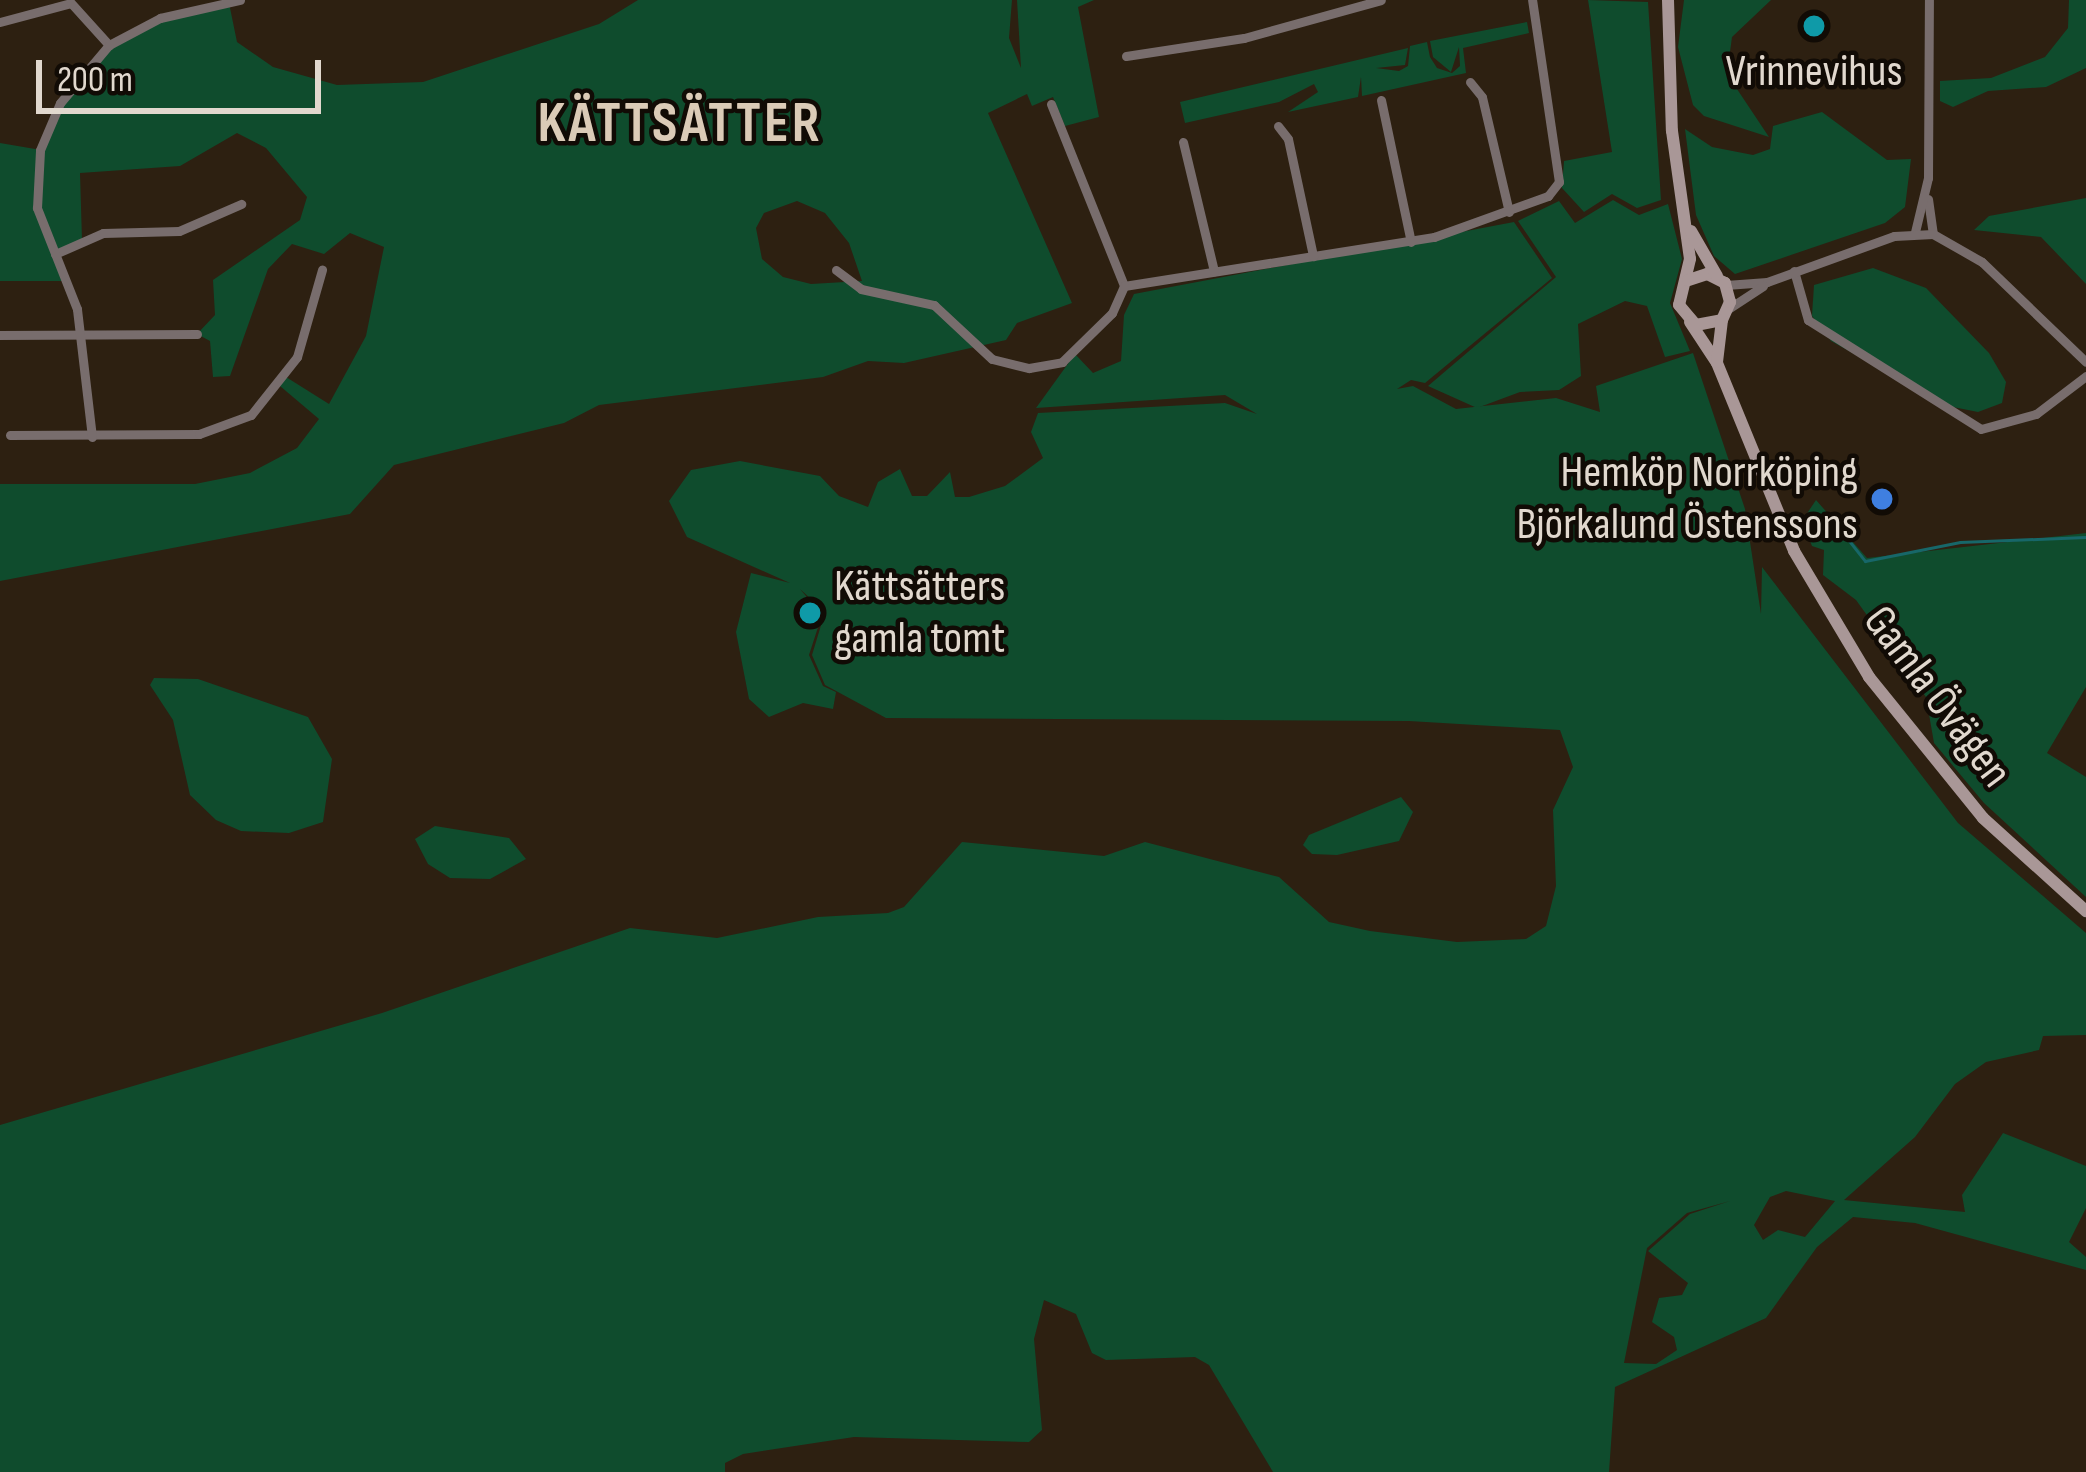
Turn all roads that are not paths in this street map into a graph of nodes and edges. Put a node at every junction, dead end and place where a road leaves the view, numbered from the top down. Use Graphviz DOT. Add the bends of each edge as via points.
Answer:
graph roads {
  1 [pos="241,0"];
  2 [pos="1381,0"];
  3 [pos="1532,0"];
  4 [pos="1668,0"];
  5 [pos="1929,0"];
  6 [pos="182,5"];
  7 [pos="0,22"];
  8 [pos="110,45"];
  9 [pos="1126,56"];
  10 [pos="1471,82"];
  11 [pos="1382,100"];
  12 [pos="1052,104"];
  13 [pos="1278,126"];
  14 [pos="1183,142"];
  15 [pos="1927,194"];
  16 [pos="241,204"];
  17 [pos="1681,208"];
  18 [pos="1509,212"];
  19 [pos="1915,232"];
  20 [pos="1933,234"];
  21 [pos="1411,242"];
  22 [pos="55,254"];
  23 [pos="1313,256"];
  24 [pos="322,270"];
  25 [pos="836,270"];
  26 [pos="1214,271"];
  27 [pos="1794,271"];
  28 [pos="1688,280"];
  29 [pos="1723,282"];
  30 [pos="1767,283"];
  31 [pos="1124,286"];
  32 [pos="1725,315"];
  33 [pos="1690,322"];
  34 [pos="197,334"];
  35 [pos="0,335"];
  36 [pos="82,336"];
  37 [pos="2086,362"];
  38 [pos="1717,363"];
  39 [pos="2086,376"];
  40 [pos="10,435"];
  41 [pos="92,437"];
  42 [pos="2086,911"];
  1 -- 6 [label="street"];
  2 -- 9 [label="street" via="1244,38"];
  3 -- 18 [label="street" via="1559,182"];
  4 -- 17 [label="main road, Gamla Övägen"];
  5 -- 15 [label="street"];
  6 -- 8 [label="street"];
  7 -- 8 [label="street" via="71,3"];
  8 -- 22 [label="street" via="60,103 40,150 37,208"];
  10 -- 18 [label="street" via="1482,97"];
  11 -- 21 [label="street"];
  12 -- 31 [label="street"];
  13 -- 23 [label="street" via="1288,139"];
  14 -- 26 [label="street"];
  15 -- 19 [label="street"];
  15 -- 20 [label="street"];
  16 -- 22 [label="street" via="190,229 103,233"];
  17 -- 28 [label="main road, Gamla Övägen"];
  17 -- 29 [label="main road, Gamla Övägen"];
  18 -- 21 [label="street"];
  19 -- 20 [label="street"];
  19 -- 27 [label="street"];
  20 -- 37 [label="street" via="1982,262"];
  21 -- 23 [label="street"];
  22 -- 36 [label="street"];
  23 -- 26 [label="street"];
  24 -- 41 [label="street" via="296,357 251,415 199,434"];
  25 -- 31 [label="street" via="861,290 934,305 992,359 1041,368 1080,346 1112,314"];
  26 -- 31 [label="street"];
  27 -- 30 [label="street"];
  27 -- 39 [label="street" via="1808,320 1981,429 2036,414"];
  28 -- 29 [label="main road"];
  28 -- 33 [label="main road, Gamla Övägen" via="1679,304"];
  29 -- 30 [label="street"];
  29 -- 32 [label="main road, Gamla Övägen"];
  30 -- 32 [label="street"];
  32 -- 33 [label="main road"];
  32 -- 38 [label="main road, Gamla Övägen"];
  33 -- 38 [label="main road, Gamla Övägen"];
  34 -- 36 [label="street"];
  35 -- 36 [label="street"];
  36 -- 41 [label="street"];
  38 -- 42 [label="main road, Gamla Övägen" via="1771,506 1869,677 1983,818"];
  40 -- 41 [label="street"];
}
